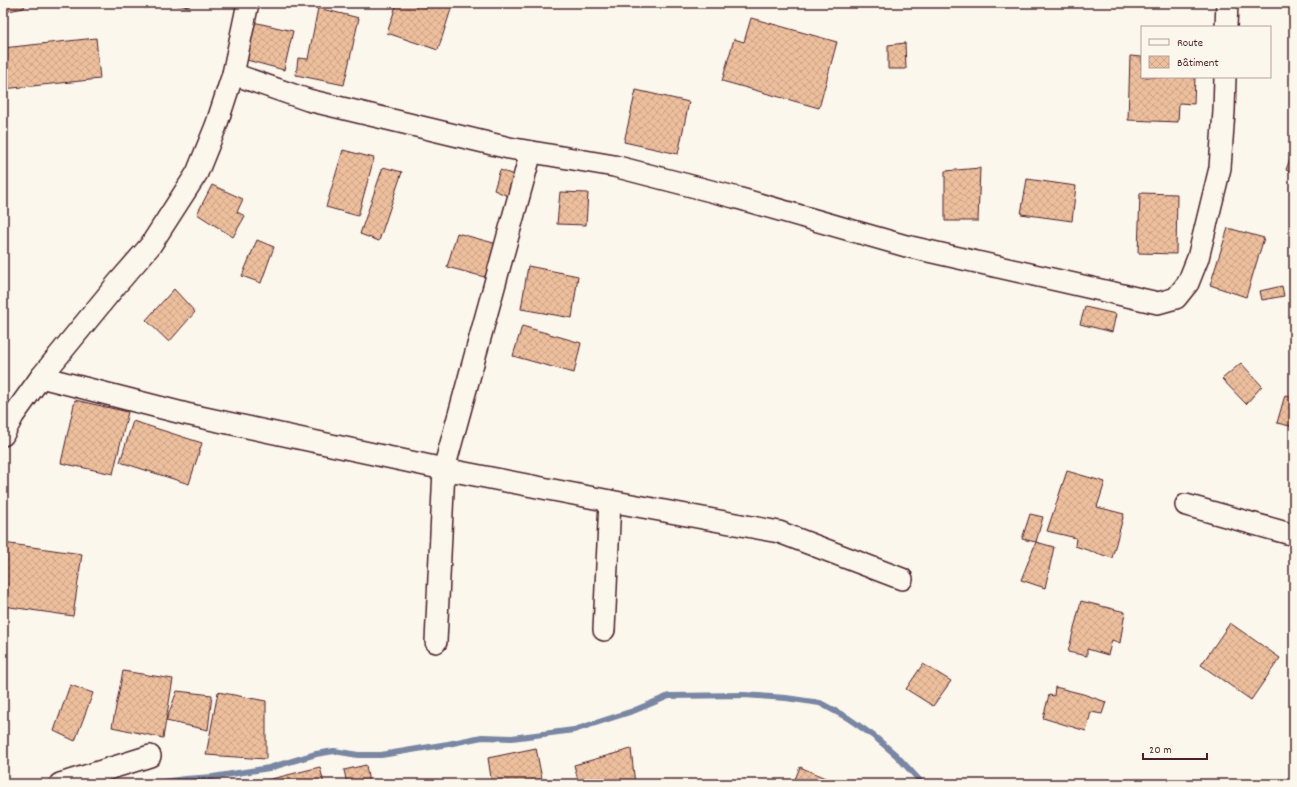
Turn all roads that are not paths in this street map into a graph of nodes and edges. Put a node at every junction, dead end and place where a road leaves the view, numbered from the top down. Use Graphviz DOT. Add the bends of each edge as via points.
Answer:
graph roads {
  1 [pos="248,3"];
  2 [pos="1226,3"];
  3 [pos="1226,26"];
  4 [pos="233,74"];
  5 [pos="1225,78"];
  6 [pos="531,152"];
  7 [pos="41,377"];
  8 [pos="3,435"];
  9 [pos="444,469"];
  10 [pos="610,501"];
  11 [pos="1186,505"];
  12 [pos="1294,535"];
  13 [pos="902,579"];
  14 [pos="604,630"];
  15 [pos="436,642"];
  16 [pos="150,756"];
  17 [pos="60,784"];
  1 -- 4 [label="street"];
  2 -- 3 [label="street"];
  4 -- 6 [label="street" via="308,100"];
  4 -- 7 [label="street" via="216,126 196,174 174,211 150,246"];
  5 -- 6 [label="street" via="1220,168 1198,258 1188,283 1176,298 1158,303 906,246 614,166"];
  6 -- 9 [label="street"];
  7 -- 8 [label="street" via="13,416"];
  7 -- 9 [label="street" via="186,414"];
  9 -- 10 [label="street"];
  9 -- 15 [label="street"];
  10 -- 13 [label="street" via="779,532"];
  10 -- 14 [label="street"];
  11 -- 12 [label="street"];
  16 -- 17 [label="street"];
}
